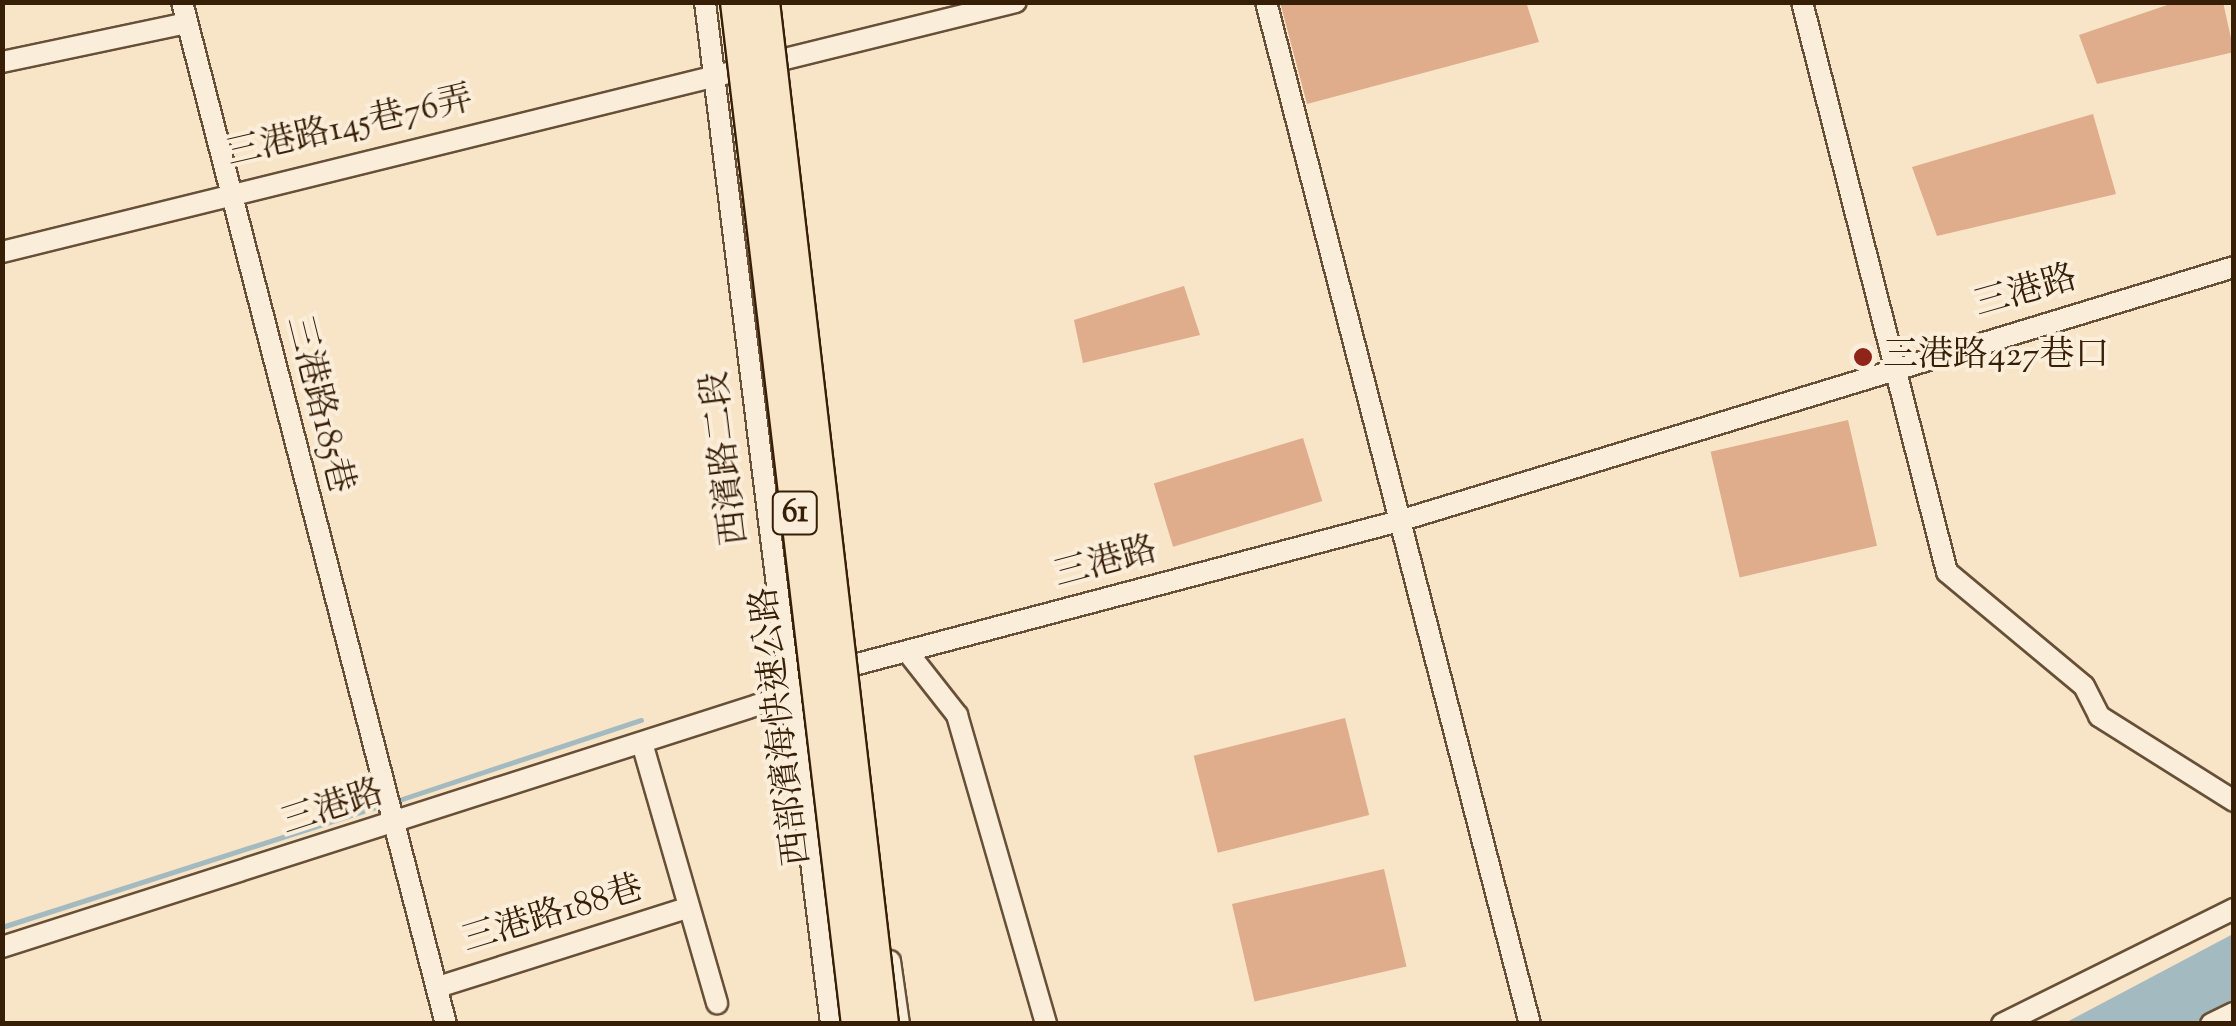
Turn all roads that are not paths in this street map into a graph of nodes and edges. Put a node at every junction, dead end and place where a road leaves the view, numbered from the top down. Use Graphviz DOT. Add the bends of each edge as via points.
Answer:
graph roads {
  1 [pos="706,2"];
  2 [pos="736,2"];
  3 [pos="764,2"];
  4 [pos="777,2"];
  5 [pos="1016,2"];
  6 [pos="1266,2"];
  7 [pos="1802,2"];
  8 [pos="185,13"];
  9 [pos="783,59"];
  10 [pos="2,62"];
  11 [pos="713,70"];
  12 [pos="229,190"];
  13 [pos="2,252"];
  14 [pos="2234,267"];
  15 [pos="1890,365"];
  16 [pos="1399,521"];
  17 [pos="909,654"];
  18 [pos="850,666"];
  19 [pos="788,695"];
  20 [pos="642,743"];
  21 [pos="2234,802"];
  22 [pos="389,825"];
  23 [pos="687,908"];
  24 [pos="2234,909"];
  25 [pos="2,947"];
  26 [pos="438,987"];
  27 [pos="717,1003"];
  28 [pos="2234,1013"];
  29 [pos="446,1024"];
  30 [pos="830,1024"];
  31 [pos="857,1024"];
  32 [pos="882,1024"];
  33 [pos="898,1024"];
  34 [pos="1046,1024"];
  35 [pos="1530,1024"];
  36 [pos="2002,1024"];
  37 [pos="2212,1024"];
  1 -- 11 [label="street, 西濱路二段"];
  2 -- 31 [label="highway, 西部濱海快速公路 / 61, bridge"];
  3 -- 32 [label="highway, 西部濱海快速公路 / 61, bridge"];
  4 -- 9 [label="street"];
  5 -- 9 [label="street, 三港路145巷76弄"];
  6 -- 16 [label="street"];
  7 -- 15 [label="street"];
  8 -- 10 [label="street"];
  8 -- 12 [label="street, 三港路185巷"];
  9 -- 11 [label="street, 三港路145巷76弄"];
  9 -- 18 [label="street"];
  11 -- 12 [label="street, 三港路145巷76弄"];
  11 -- 19 [label="street, 西濱路二段"];
  12 -- 13 [label="street, 三港路145巷76弄"];
  12 -- 22 [label="street, 三港路185巷"];
  14 -- 15 [label="street, 三港路"];
  15 -- 16 [label="street, 三港路"];
  15 -- 21 [label="street" via="1947,572 2084,686 2099,716"];
  16 -- 17 [label="street, 三港路"];
  16 -- 35 [label="street"];
  17 -- 18 [label="street, 三港路"];
  17 -- 34 [label="street" via="957,716"];
  18 -- 19 [label="street, 三港路"];
  18 -- 33 [label="street"];
  19 -- 20 [label="street, 三港路"];
  19 -- 30 [label="street, 西濱路二段"];
  20 -- 22 [label="street, 三港路"];
  20 -- 23 [label="street, 三港路188巷"];
  22 -- 25 [label="street, 三港路"];
  22 -- 26 [label="street, 三港路185巷"];
  23 -- 26 [label="street, 三港路188巷"];
  23 -- 27 [label="street, 三港路188巷"];
  24 -- 36 [label="street"];
  26 -- 29 [label="street, 三港路185巷"];
  28 -- 37 [label="street"];
}
